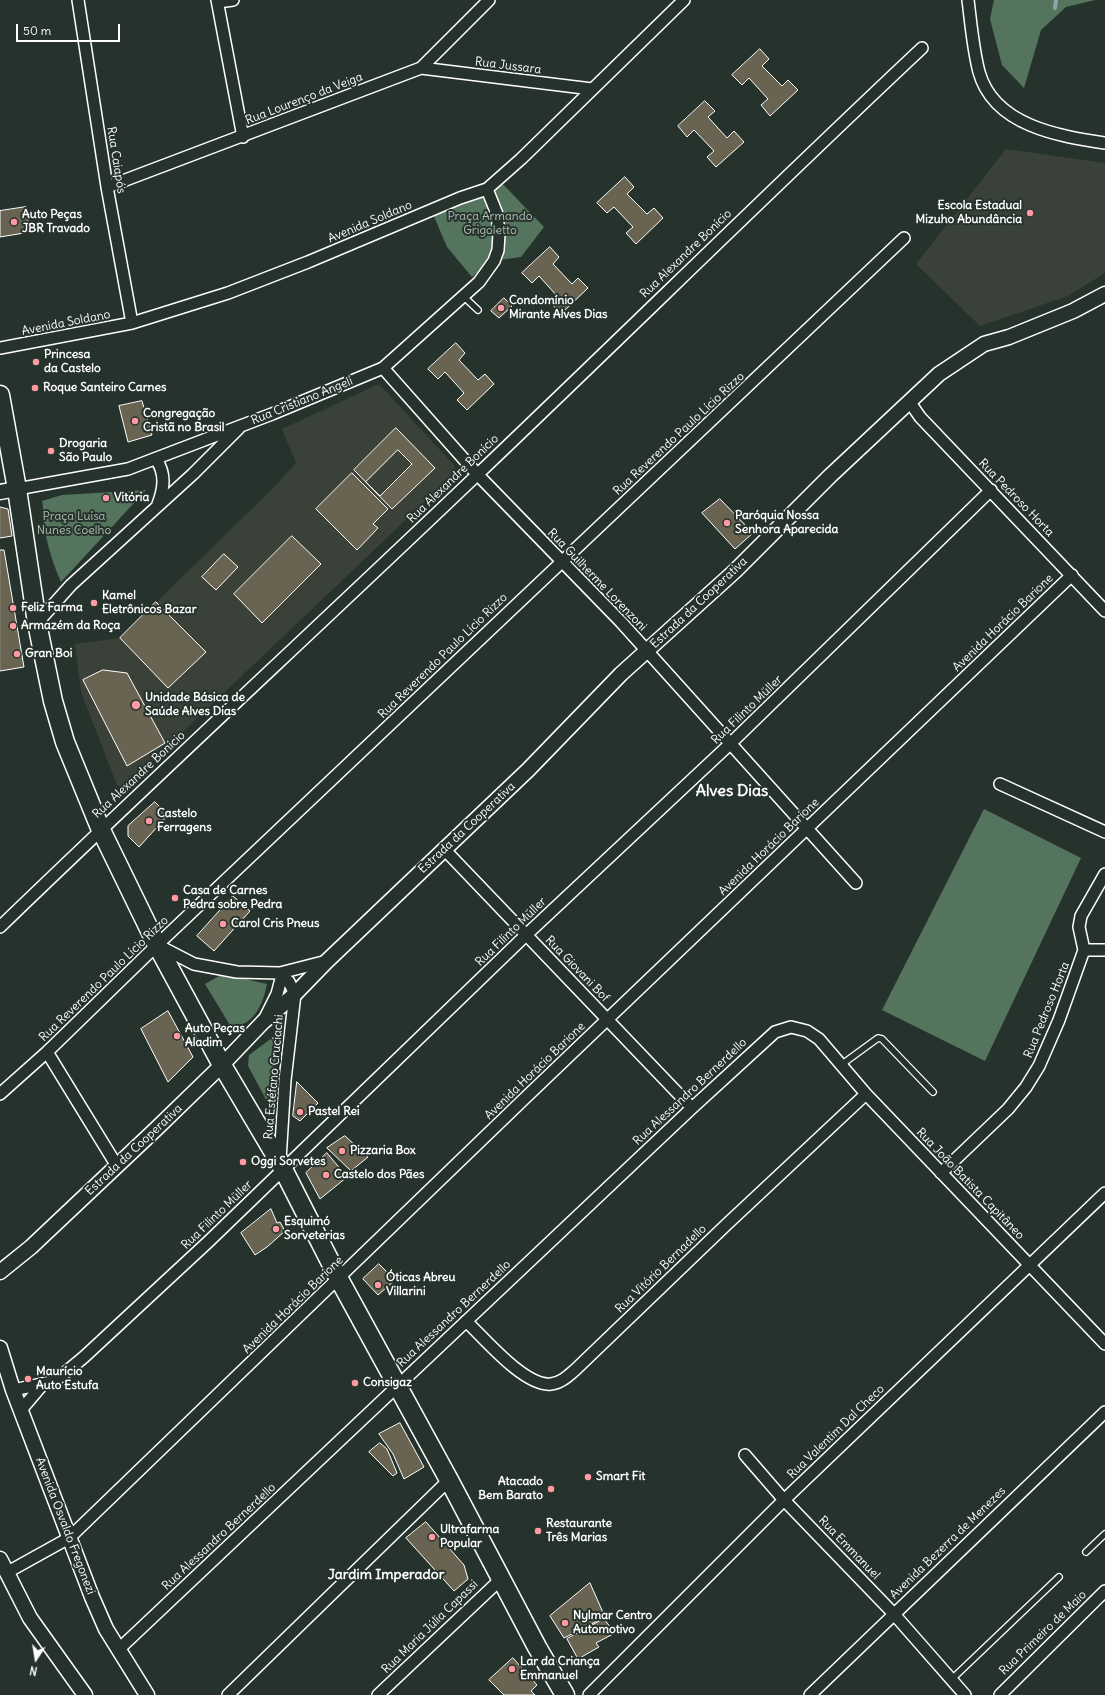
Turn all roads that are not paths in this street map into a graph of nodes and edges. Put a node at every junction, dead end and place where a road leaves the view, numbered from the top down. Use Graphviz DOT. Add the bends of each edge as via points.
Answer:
graph roads {
  1 [pos="78,0"];
  2 [pos="233,0"];
  3 [pos="489,0"];
  4 [pos="684,0"];
  5 [pos="968,0"];
  6 [pos="218,1"];
  7 [pos="922,48"];
  8 [pos="421,68"];
  9 [pos="592,89"];
  10 [pos="243,136"];
  11 [pos="1105,143"];
  12 [pos="107,187"];
  13 [pos="487,189"];
  14 [pos="904,238"];
  15 [pos="1105,294"];
  16 [pos="463,296"];
  17 [pos="478,310"];
  18 [pos="132,323"];
  19 [pos="0,348"];
  20 [pos="383,368"];
  21 [pos="0,395"];
  22 [pos="909,401"];
  23 [pos="241,426"];
  24 [pos="156,459"];
  25 [pos="477,474"];
  26 [pos="8,490"];
  27 [pos="991,490"];
  28 [pos="158,505"];
  29 [pos="560,562"];
  30 [pos="1072,575"];
  31 [pos="1105,611"];
  32 [pos="37,623"];
  33 [pos="646,652"];
  34 [pos="730,744"];
  35 [pos="1000,784"];
  36 [pos="808,828"];
  37 [pos="100,830"];
  38 [pos="1105,832"];
  39 [pos="444,849"];
  40 [pos="1105,874"];
  41 [pos="856,882"];
  42 [pos="0,927"];
  43 [pos="526,935"];
  44 [pos="157,945"];
  45 [pos="1084,950"];
  46 [pos="1105,950"];
  47 [pos="327,961"];
  48 [pos="281,974"];
  49 [pos="295,994"];
  50 [pos="608,1020"];
  51 [pos="263,1022"];
  52 [pos="819,1039"];
  53 [pos="47,1052"];
  54 [pos="841,1065"];
  55 [pos="222,1066"];
  56 [pos="933,1092"];
  57 [pos="0,1094"];
  58 [pos="866,1094"];
  59 [pos="692,1108"];
  60 [pos="117,1166"];
  61 [pos="282,1167"];
  62 [pos="941,1172"];
  63 [pos="1105,1193"];
  64 [pos="1030,1264"];
  65 [pos="0,1272"];
  66 [pos="339,1279"];
  67 [pos="466,1321"];
  68 [pos="1105,1344"];
  69 [pos="0,1348"];
  70 [pos="43,1384"];
  71 [pos="397,1386"];
  72 [pos="14,1390"];
  73 [pos="21,1410"];
  74 [pos="1105,1412"];
  75 [pos="745,1455"];
  76 [pos="449,1480"];
  77 [pos="784,1500"];
  78 [pos="1105,1534"];
  79 [pos="69,1538"];
  80 [pos="1086,1552"];
  81 [pos="0,1559"];
  82 [pos="6,1573"];
  83 [pos="1060,1577"];
  84 [pos="500,1579"];
  85 [pos="1105,1591"];
  86 [pos="893,1613"];
  87 [pos="118,1650"];
  88 [pos="952,1679"];
  89 [pos="85,1695"];
  90 [pos="147,1695"];
  91 [pos="228,1695"];
  92 [pos="378,1695"];
  93 [pos="565,1695"];
  94 [pos="589,1695"];
  95 [pos="810,1695"];
  96 [pos="965,1695"];
  97 [pos="1000,1695"];
  1 -- 12 [label="street, Rua Caiapós"];
  2 -- 6 [label="street"];
  3 -- 8 [label="street, Rua Lourenço da Veiga"];
  4 -- 9 [label="street, Avenida Soldano"];
  5 -- 11 [label="street" via="980,74 988,92 1003,109 1041,130"];
  6 -- 10 [label="street"];
  7 -- 25 [label="street, Rua Alexandre Bonício" via="756,204"];
  8 -- 9 [label="street, Rua Jussara"];
  8 -- 10 [label="street, Rua Lourenço da Veiga"];
  9 -- 13 [label="street, Avenida Soldano"];
  10 -- 12 [label="street, Rua Lourenço da Veiga"];
  12 -- 18 [label="street, Rua Caiapós"];
  13 -- 16 [label="street, Rua Cristiano Angeli" via="497,214 498,250 489,269"];
  13 -- 18 [label="street, Avenida Soldano" via="279,274"];
  14 -- 29 [label="street, Rua Reverendo Paulo Lício Rizzo"];
  15 -- 22 [label="street, Estrada da Cooperativa" via="1073,311 1009,337 984,344 939,374"];
  16 -- 17 [label="lane"];
  16 -- 20 [label="street, Rua Cristiano Angeli"];
  18 -- 19 [label="street, Avenida Soldano"];
  20 -- 23 [label="street, Rua Cristiano Angeli"];
  20 -- 25 [label="street, Rua Guilherme Lorenzoni"];
  21 -- 26 [label="main road"];
  22 -- 27 [label="street, Rua Pedroso Horta" via="920,417"];
  22 -- 33 [label="street, Estrada da Cooperativa" via="735,571"];
  23 -- 24 [label="street, Rua Cristiano Angeli"];
  23 -- 28 [label="street"];
  24 -- 26 [label="street, Rua Cristiano Angeli" via="128,469"];
  24 -- 28 [label="street" via="163,471"];
  25 -- 29 [label="street, Rua Guilherme Lorenzoni"];
  25 -- 37 [label="street, Rua Alexandre Bonício"];
  26 -- 32 [label="main road"];
  27 -- 30 [label="street, Rua Pedroso Horta"];
  27 -- 34 [label="street, Rua Filinto Müller"];
  28 -- 32 [label="street" via="71,585"];
  29 -- 33 [label="street, Rua Guilherme Lorenzoni"];
  29 -- 44 [label="street, Rua Reverendo Paulo Lício Rizzo"];
  30 -- 31 [label="street, Rua Pedroso Horta"];
  30 -- 36 [label="street, Avenida Horácio Barione"];
  32 -- 37 [label="main road" via="53,701 65,742"];
  33 -- 34 [label="street, Rua Guilherme Lorenzoni"];
  33 -- 39 [label="street, Estrada da Cooperativa" via="528,770"];
  34 -- 36 [label="street, Rua Guilherme Lorenzoni"];
  34 -- 43 [label="street, Rua Filinto Müller"];
  35 -- 38 [label="street"];
  36 -- 41 [label="street, Rua Guilherme Lorenzoni"];
  36 -- 50 [label="street, Avenida Horácio Barione"];
  37 -- 42 [label="street, Rua Alexandre Bonício"];
  37 -- 44 [label="main road"];
  39 -- 43 [label="street, Rua Giovani Bof"];
  39 -- 47 [label="street, Estrada da Cooperativa"];
  40 -- 45 [label="street" via="1081,916 1079,927"];
  43 -- 50 [label="street, Rua Giovani Bof"];
  43 -- 61 [label="street, Rua Filinto Müller"];
  44 -- 48 [label="street" via="194,964 237,972"];
  44 -- 53 [label="street, Rua Reverendo Paulo Lício Rizzo"];
  44 -- 55 [label="main road"];
  45 -- 46 [label="street"];
  45 -- 62 [label="street, Rua Pedroso Horta" via="1050,1043 1026,1087 1008,1109"];
  47 -- 48 [label="street, Estrada da Cooperativa"];
  47 -- 49 [label="street, Estrada da Cooperativa"];
  48 -- 49 [label="street"];
  48 -- 51 [label="street, Estrada da Cooperativa" via="277,994"];
  49 -- 51 [label="street, Estrada da Cooperativa"];
  49 -- 61 [label="street, Rua Estéfano Cruciachi" via="285,1080"];
  50 -- 59 [label="street, Rua Giovani Bof"];
  50 -- 66 [label="street, Avenida Horácio Barione"];
  51 -- 55 [label="street, Estrada da Cooperativa"];
  52 -- 54 [label="street, Rua João Batista Capitâneo"];
  52 -- 59 [label="street, Rua Alessandro Bernerdello" via="808,1032 791,1027 775,1032"];
  53 -- 57 [label="street, Rua Reverendo Paulo Lício Rizzo"];
  53 -- 60 [label="street"];
  54 -- 56 [label="lane" via="878,1038 882,1039"];
  54 -- 58 [label="street, Rua João Batista Capitâneo"];
  55 -- 60 [label="street, Estrada da Cooperativa"];
  55 -- 61 [label="main road"];
  58 -- 62 [label="street, Rua João Batista Capitâneo"];
  58 -- 67 [label="street, Rua Vitório Bernadello" via="561,1381 544,1384 534,1382 521,1374"];
  59 -- 67 [label="street, Rua Alessandro Bernerdello"];
  60 -- 65 [label="street, Estrada da Cooperativa" via="31,1247"];
  61 -- 66 [label="main road"];
  61 -- 70 [label="street, Rua Filinto Müller" via="84,1358 60,1377"];
  62 -- 64 [label="street, Rua João Batista Capitâneo"];
  63 -- 64 [label="street, Rua Valentim Dal Checo"];
  64 -- 68 [label="street, Rua João Batista Capitâneo"];
  64 -- 77 [label="street, Rua Valentim Dal Checo"];
  66 -- 71 [label="main road"];
  66 -- 79 [label="street, Avenida Horácio Barione"];
  67 -- 71 [label="street, Rua Alessandro Bernerdello"];
  69 -- 72 [label="street, Avenida Osvaldo Fregonezi"];
  70 -- 72 [label="street, Rua Filinto Müller"];
  70 -- 73 [label="street, Rua Filinto Müller"];
  71 -- 76 [label="main road"];
  71 -- 87 [label="street, Rua Alessandro Bernerdello"];
  72 -- 73 [label="street, Avenida Osvaldo Fregonezi"];
  73 -- 79 [label="street, Avenida Osvaldo Fregonezi"];
  74 -- 86 [label="street, Avenida Bezerra de Menezes"];
  75 -- 77 [label="street, Rua Emmanuel"];
  76 -- 84 [label="main road"];
  76 -- 91 [label="street"];
  77 -- 86 [label="street, Rua Emmanuel"];
  77 -- 94 [label="street, Rua Valentim Dal Checo"];
  78 -- 80 [label="lane"];
  79 -- 82 [label="street, Avenida Horácio Barione"];
  79 -- 87 [label="street, Avenida Osvaldo Fregonezi" via="94,1604"];
  81 -- 82 [label="street"];
  82 -- 89 [label="street" via="30,1618"];
  83 -- 88 [label="lane"];
  84 -- 92 [label="street, Rua Maria Júlia Capassi"];
  84 -- 93 [label="main road"];
  85 -- 97 [label="street, Rua Primeiro de Maio"];
  86 -- 88 [label="street, Rua Emmanuel"];
  86 -- 95 [label="street, Avenida Bezerra de Menezes"];
  87 -- 90 [label="street, Avenida Osvaldo Fregonezi"];
  88 -- 96 [label="street, Rua Emmanuel"];
}
